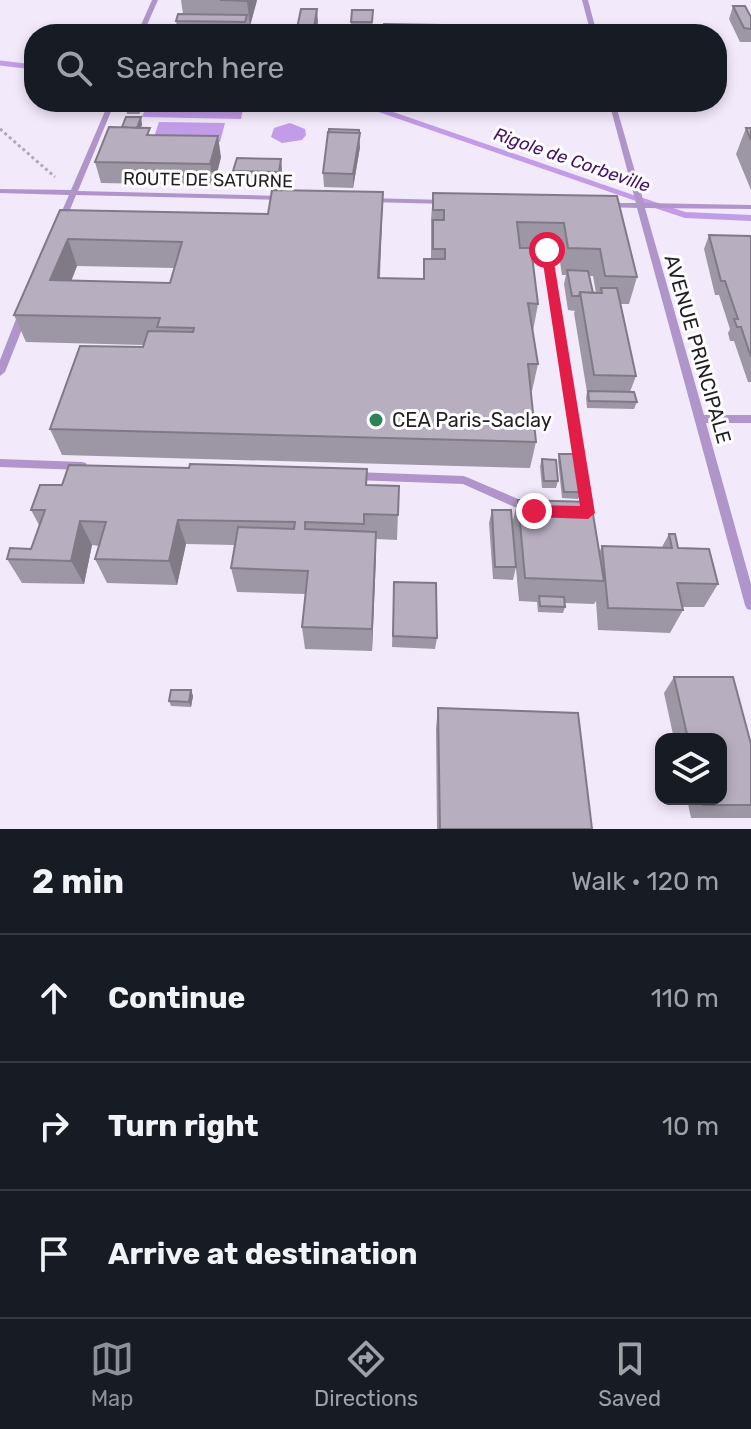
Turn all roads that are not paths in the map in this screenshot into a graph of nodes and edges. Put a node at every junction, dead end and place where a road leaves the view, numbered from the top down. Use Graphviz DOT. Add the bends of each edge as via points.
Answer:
graph roads {
  1 [pos="155,0"];
  2 [pos="585,0"];
  3 [pos="144,24"];
  4 [pos="591,24"];
  5 [pos="108,112"];
  6 [pos="615,112"];
  7 [pos="0,191"];
  8 [pos="73,193"];
  9 [pos="293,198"];
  10 [pos="356,200"];
  11 [pos="450,202"];
  12 [pos="592,205"];
  13 [pos="639,206"];
  14 [pos="751,207"];
  15 [pos="56,234"];
  16 [pos="547,250"];
  17 [pos="28,303"];
  18 [pos="0,372"];
  19 [pos="699,419"];
  20 [pos="751,419"];
  21 [pos="0,463"];
  22 [pos="93,466"];
  23 [pos="341,476"];
  24 [pos="547,511"];
  25 [pos="574,512"];
  26 [pos="751,605"];
  1 -- 3 [label="lane"];
  2 -- 4 [label="lane"];
  5 -- 8 [label="lane"];
  6 -- 13 [label="lane, AVENUE PRINCIPALE"];
  7 -- 8 [label="lane, ROUTE DE SATURNE"];
  8 -- 9 [label="lane, ROUTE DE SATURNE"];
  8 -- 15 [label="lane"];
  10 -- 11 [label="lane"];
  12 -- 13 [label="lane"];
  13 -- 14 [label="lane"];
  13 -- 19 [label="lane, AVENUE PRINCIPALE"];
  16 -- 25 [label="lane" via="588,513"];
  17 -- 18 [label="lane"];
  19 -- 20 [label="lane"];
  19 -- 26 [label="lane, AVENUE PRINCIPALE"];
  21 -- 22 [label="lane"];
  23 -- 24 [label="lane" via="464,480 534,511"];
}
